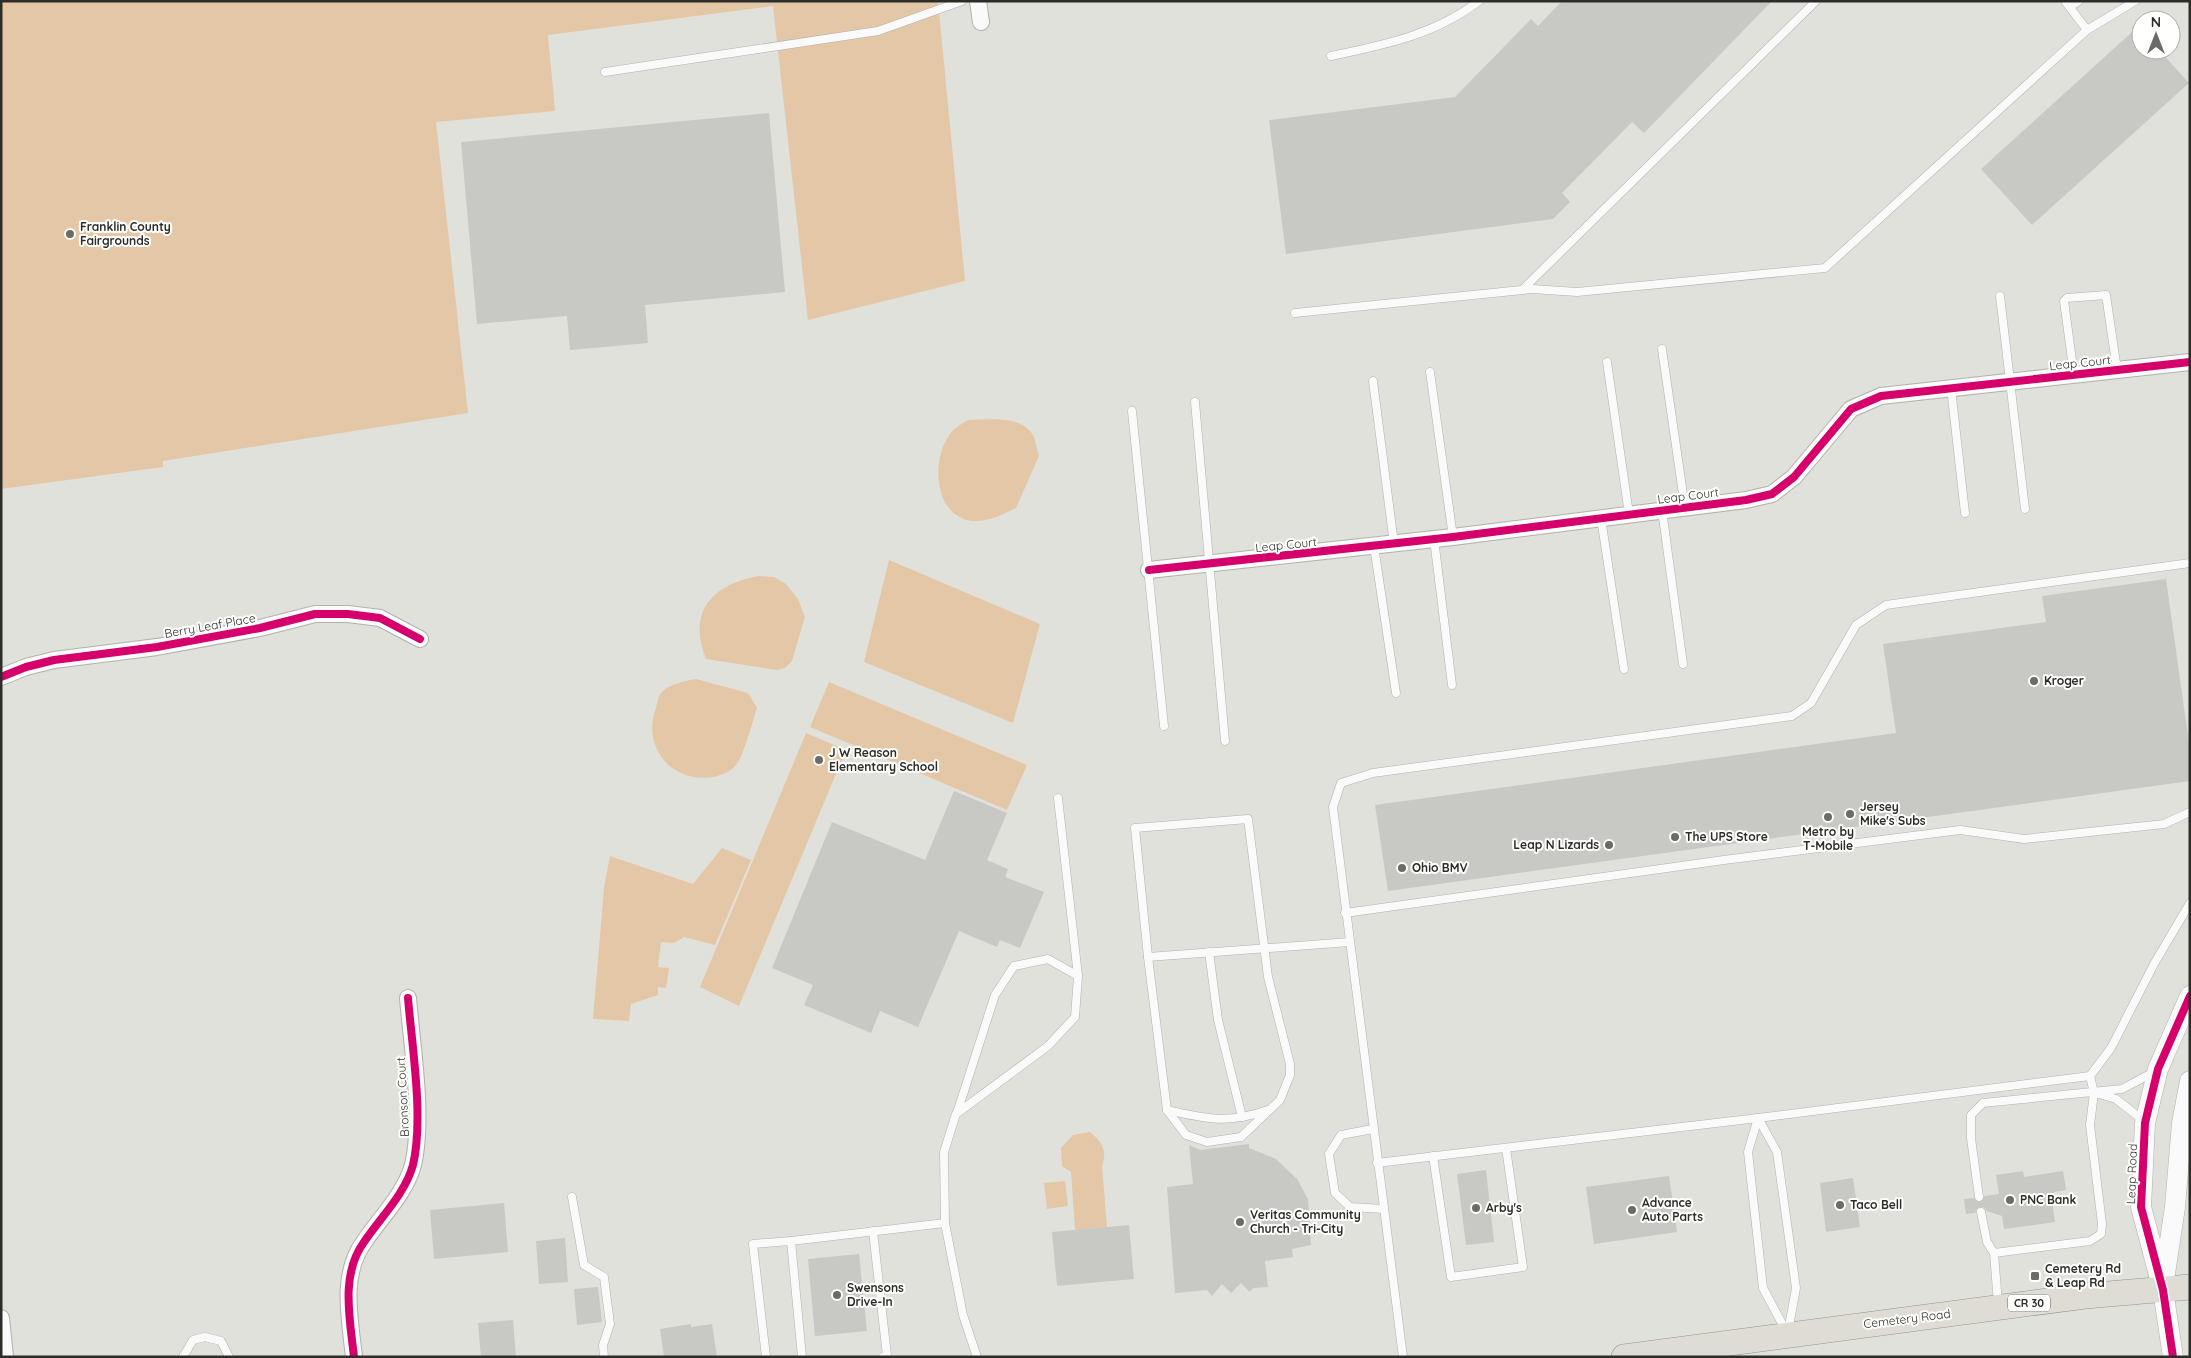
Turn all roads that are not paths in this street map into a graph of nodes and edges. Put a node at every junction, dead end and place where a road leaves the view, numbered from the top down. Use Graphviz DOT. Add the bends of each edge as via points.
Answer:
graph roads {
  1 [pos="962,1"];
  2 [pos="978,1"];
  3 [pos="1478,1"];
  4 [pos="1816,1"];
  5 [pos="2079,1"];
  6 [pos="2135,1"];
  7 [pos="2068,4"];
  8 [pos="981,22"];
  9 [pos="2087,30"];
  10 [pos="1331,56"];
  11 [pos="605,72"];
  12 [pos="1522,290"];
  13 [pos="2000,296"];
  14 [pos="1295,313"];
  15 [pos="1662,349"];
  16 [pos="1607,362"];
  17 [pos="2190,362"];
  18 [pos="2117,370"];
  19 [pos="1430,372"];
  20 [pos="2074,375"];
  21 [pos="1373,381"];
  22 [pos="2010,382"];
  23 [pos="1951,388"];
  24 [pos="1194,402"];
  25 [pos="1132,411"];
  26 [pos="1685,508"];
  27 [pos="2025,509"];
  28 [pos="1662,510"];
  29 [pos="1966,513"];
  30 [pos="1629,514"];
  31 [pos="1601,518"];
  32 [pos="1453,538"];
  33 [pos="1434,539"];
  34 [pos="1394,544"];
  35 [pos="1374,546"];
  36 [pos="2190,562"];
  37 [pos="1210,564"];
  38 [pos="1149,570"];
  39 [pos="420,639"];
  40 [pos="1683,664"];
  41 [pos="1624,669"];
  42 [pos="1,677"];
  43 [pos="1452,685"];
  44 [pos="1396,694"];
  45 [pos="1164,726"];
  46 [pos="1224,741"];
  47 [pos="1058,798"];
  48 [pos="2190,812"];
  49 [pos="2190,903"];
  50 [pos="1346,913"];
  51 [pos="1350,942"];
  52 [pos="1264,948"];
  53 [pos="1209,952"];
  54 [pos="1148,957"];
  55 [pos="1078,976"];
  56 [pos="2190,996"];
  57 [pos="408,998"];
  58 [pos="2158,1069"];
  59 [pos="2090,1076"];
  60 [pos="2190,1081"];
  61 [pos="2094,1093"];
  62 [pos="1273,1108"];
  63 [pos="1167,1110"];
  64 [pos="956,1114"];
  65 [pos="1242,1117"];
  66 [pos="1758,1118"];
  67 [pos="2145,1123"];
  68 [pos="1373,1129"];
  69 [pos="1506,1148"];
  70 [pos="1433,1156"];
  71 [pos="1377,1163"];
  72 [pos="572,1197"];
  73 [pos="1979,1197"];
  74 [pos="1384,1209"];
  75 [pos="1981,1212"];
  76 [pos="946,1222"];
  77 [pos="873,1231"];
  78 [pos="791,1241"];
  79 [pos="1994,1252"];
  80 [pos="2190,1287"];
  81 [pos="2163,1290"];
  82 [pos="1999,1307"];
  83 [pos="1,1318"];
  84 [pos="1787,1334"];
  85 [pos="5,1357"];
  86 [pos="183,1357"];
  87 [pos="229,1357"];
  88 [pos="354,1357"];
  89 [pos="604,1357"];
  90 [pos="766,1357"];
  91 [pos="802,1357"];
  92 [pos="883,1357"];
  93 [pos="977,1357"];
  94 [pos="1403,1357"];
  95 [pos="1624,1357"];
  96 [pos="2173,1357"];
  1 -- 11 [label="lane" via="878,31"];
  2 -- 8 [label="street"];
  3 -- 10 [label="lane" via="1458,17 1406,39"];
  4 -- 12 [label="lane"];
  5 -- 7 [label="lane"];
  6 -- 9 [label="lane"];
  7 -- 9 [label="lane"];
  9 -- 12 [label="lane" via="1825,268 1577,292"];
  12 -- 14 [label="lane"];
  13 -- 22 [label="lane"];
  15 -- 26 [label="lane"];
  16 -- 30 [label="lane"];
  17 -- 18 [label="street, Leap Court"];
  18 -- 20 [label="street, Leap Court"];
  18 -- 20 [label="lane" via="2106,295 2067,298 2064,301"];
  19 -- 32 [label="lane"];
  20 -- 22 [label="street, Leap Court"];
  21 -- 34 [label="lane"];
  22 -- 23 [label="street, Leap Court"];
  22 -- 27 [label="lane"];
  23 -- 26 [label="street, Leap Court" via="1882,396 1851,408 1794,478 1772,494"];
  23 -- 29 [label="lane"];
  24 -- 37 [label="lane"];
  25 -- 38 [label="lane"];
  26 -- 28 [label="street, Leap Court"];
  28 -- 30 [label="street, Leap Court"];
  28 -- 40 [label="lane"];
  30 -- 31 [label="street, Leap Court"];
  31 -- 32 [label="street, Leap Court"];
  31 -- 41 [label="lane"];
  32 -- 33 [label="street, Leap Court"];
  33 -- 34 [label="street, Leap Court"];
  33 -- 43 [label="lane"];
  34 -- 35 [label="street, Leap Court"];
  35 -- 37 [label="street, Leap Court"];
  35 -- 44 [label="lane"];
  36 -- 50 [label="lane" via="1886,606 1856,624 1811,703 1792,716 1373,773 1341,784 1333,807"];
  37 -- 38 [label="street, Leap Court"];
  37 -- 46 [label="lane"];
  38 -- 45 [label="lane"];
  39 -- 42 [label="street, Berry Leaf Place" via="380,618 315,614 167,645 54,660"];
  47 -- 55 [label="lane"];
  48 -- 50 [label="lane" via="2164,824 2024,839 1960,830"];
  49 -- 59 [label="lane" via="2111,1048"];
  50 -- 51 [label="lane"];
  51 -- 52 [label="lane"];
  51 -- 68 [label="lane"];
  52 -- 53 [label="lane"];
  52 -- 54 [label="lane" via="1248,819 1220,821 1135,828"];
  52 -- 62 [label="lane" via="1290,1064 1290,1075 1280,1100"];
  53 -- 54 [label="lane"];
  53 -- 65 [label="lane" via="1218,1020"];
  54 -- 63 [label="lane"];
  55 -- 64 [label="lane" via="1075,1016 1048,1046"];
  55 -- 64 [label="lane" via="1048,960 1014,966 994,995"];
  56 -- 58 [label="street, Leap Road"];
  57 -- 88 [label="street, Bronson Court" via="418,1131 412,1167 397,1198 362,1244 351,1270 348,1299"];
  58 -- 61 [label="lane" via="2122,1089"];
  58 -- 67 [label="street, Leap Road"];
  59 -- 61 [label="lane"];
  59 -- 66 [label="lane"];
  60 -- 81 [label="street, Leap Road" via="2182,1123 2175,1207"];
  61 -- 67 [label="lane" via="2116,1099"];
  61 -- 73 [label="lane" via="1983,1103 1971,1116"];
  61 -- 79 [label="lane" via="2090,1124 2101,1234 2090,1241"];
  62 -- 63 [label="lane" via="1241,1137 1207,1142 1186,1135"];
  62 -- 65 [label="lane"];
  63 -- 65 [label="lane" via="1222,1120"];
  64 -- 76 [label="lane" via="944,1152"];
  66 -- 69 [label="lane"];
  66 -- 84 [label="lane" via="1777,1152 1796,1288"];
  66 -- 84 [label="lane" via="1748,1152 1762,1288"];
  67 -- 81 [label="street, Leap Road" via="2141,1207"];
  68 -- 71 [label="lane"];
  68 -- 74 [label="lane" via="1341,1135 1329,1154 1335,1192 1350,1207"];
  69 -- 70 [label="lane"];
  69 -- 70 [label="lane" via="1523,1267 1450,1277"];
  70 -- 71 [label="lane"];
  71 -- 74 [label="lane"];
  72 -- 89 [label="lane" via="584,1265 604,1277 610,1324 603,1345"];
  74 -- 94 [label="lane"];
  75 -- 79 [label="lane" via="1987,1242"];
  76 -- 77 [label="lane"];
  76 -- 93 [label="lane" via="963,1315"];
  77 -- 78 [label="lane"];
  77 -- 92 [label="lane" via="887,1356"];
  78 -- 90 [label="lane" via="753,1244"];
  78 -- 91 [label="lane"];
  79 -- 82 [label="lane"];
  80 -- 81 [label="main road, Cemetery Road / CR 30"];
  81 -- 82 [label="main road, Cemetery Road / CR 30"];
  81 -- 96 [label="street, Leap Road"];
  82 -- 84 [label="main road, Cemetery Road / CR 30"];
  83 -- 85 [label="street"];
  84 -- 95 [label="main road, Cemetery Road / CR 30"];
  86 -- 87 [label="lane" via="193,1340 204,1337 221,1341"];
}
